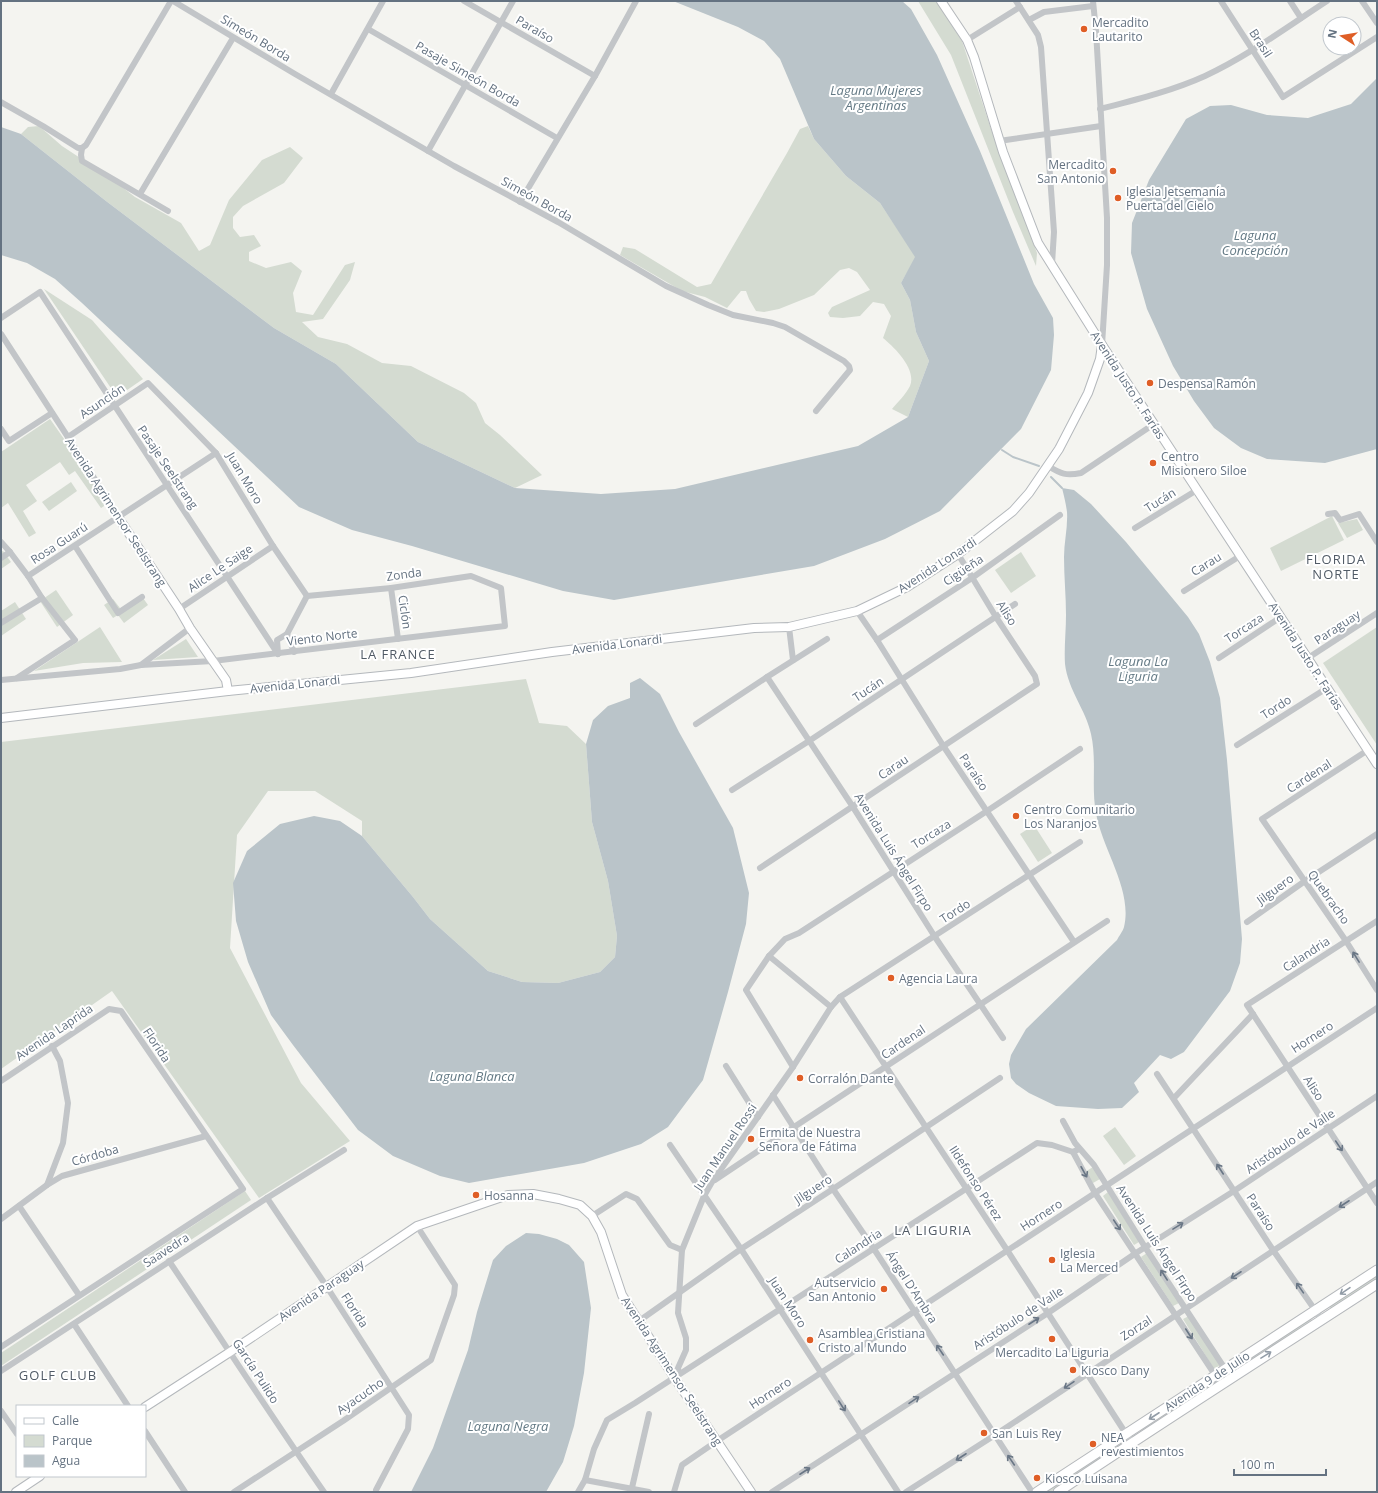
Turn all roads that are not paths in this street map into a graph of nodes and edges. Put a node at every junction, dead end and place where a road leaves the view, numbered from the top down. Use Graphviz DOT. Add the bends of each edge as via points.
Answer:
graph roads {
  1 [pos="172,1"];
  2 [pos="383,1"];
  3 [pos="464,1"];
  4 [pos="513,1"];
  5 [pos="636,1"];
  6 [pos="941,1"];
  7 [pos="1016,1"];
  8 [pos="1221,1"];
  9 [pos="1290,1"];
  10 [pos="1327,1"];
  11 [pos="1362,1"];
  12 [pos="1093,3"];
  13 [pos="1020,7"];
  14 [pos="1301,18"];
  15 [pos="1029,20"];
  16 [pos="501,22"];
  17 [pos="1377,23"];
  18 [pos="368,29"];
  19 [pos="1377,37"];
  20 [pos="233,38"];
  21 [pos="967,40"];
  22 [pos="1253,50"];
  23 [pos="595,76"];
  24 [pos="465,84"];
  25 [pos="331,94"];
  26 [pos="1,102"];
  27 [pos="1100,109"];
  28 [pos="1101,126"];
  29 [pos="1048,134"];
  30 [pos="557,138"];
  31 [pos="999,141"];
  32 [pos="82,148"];
  33 [pos="428,151"];
  34 [pos="140,194"];
  35 [pos="520,202"];
  36 [pos="168,211"];
  37 [pos="1052,264"];
  38 [pos="1,318"];
  39 [pos="1,334"];
  40 [pos="1102,345"];
  41 [pos="148,384"];
  42 [pos="115,407"];
  43 [pos="816,411"];
  44 [pos="52,413"];
  45 [pos="1154,424"];
  46 [pos="1,429"];
  47 [pos="68,437"];
  48 [pos="216,453"];
  49 [pos="1048,466"];
  50 [pos="167,486"];
  51 [pos="1197,490"];
  52 [pos="1328,514"];
  53 [pos="1060,515"];
  54 [pos="118,517"];
  55 [pos="1136,528"];
  56 [pos="1,542"];
  57 [pos="1377,542"];
  58 [pos="75,546"];
  59 [pos="273,546"];
  60 [pos="10,552"];
  61 [pos="958,554"];
  62 [pos="1240,556"];
  63 [pos="1,558"];
  64 [pos="28,576"];
  65 [pos="227,576"];
  66 [pos="972,578"];
  67 [pos="390,588"];
  68 [pos="1184,591"];
  69 [pos="307,596"];
  70 [pos="142,597"];
  71 [pos="42,598"];
  72 [pos="1015,604"];
  73 [pos="179,609"];
  74 [pos="857,612"];
  75 [pos="1377,614"];
  76 [pos="996,617"];
  77 [pos="1281,617"];
  78 [pos="1,623"];
  79 [pos="506,626"];
  80 [pos="789,626"];
  81 [pos="190,628"];
  82 [pos="287,634"];
  83 [pos="398,639"];
  84 [pos="828,639"];
  85 [pos="876,640"];
  86 [pos="294,652"];
  87 [pos="278,654"];
  88 [pos="1218,658"];
  89 [pos="1308,658"];
  90 [pos="793,660"];
  91 [pos="213,661"];
  92 [pos="141,665"];
  93 [pos="767,677"];
  94 [pos="16,679"];
  95 [pos="1,680"];
  96 [pos="901,680"];
  97 [pos="1037,684"];
  98 [pos="1327,688"];
  99 [pos="228,691"];
  100 [pos="1,718"];
  101 [pos="696,724"];
  102 [pos="809,741"];
  103 [pos="1237,746"];
  104 [pos="944,747"];
  105 [pos="1080,749"];
  106 [pos="1368,750"];
  107 [pos="1377,764"];
  108 [pos="732,790"];
  109 [pos="853,807"];
  110 [pos="987,811"];
  111 [pos="1262,819"];
  112 [pos="1377,834"];
  113 [pos="1080,842"];
  114 [pos="760,868"];
  115 [pos="893,871"];
  116 [pos="1029,876"];
  117 [pos="1304,881"];
  118 [pos="1107,921"];
  119 [pos="1377,921"];
  120 [pos="1247,922"];
  121 [pos="935,937"];
  122 [pos="1346,941"];
  123 [pos="1074,942"];
  124 [pos="769,956"];
  125 [pos="1377,990"];
  126 [pos="840,997"];
  127 [pos="980,1003"];
  128 [pos="1247,1005"];
  129 [pos="831,1007"];
  130 [pos="1377,1008"];
  131 [pos="120,1011"];
  132 [pos="1253,1014"];
  133 [pos="1003,1038"];
  134 [pos="52,1046"];
  135 [pos="726,1066"];
  136 [pos="887,1066"];
  137 [pos="1287,1066"];
  138 [pos="793,1067"];
  139 [pos="1157,1074"];
  140 [pos="1000,1078"];
  141 [pos="1,1081"];
  142 [pos="774,1095"];
  143 [pos="1377,1096"];
  144 [pos="1174,1098"];
  145 [pos="758,1117"];
  146 [pos="1063,1121"];
  147 [pos="794,1126"];
  148 [pos="926,1127"];
  149 [pos="1193,1128"];
  150 [pos="1328,1129"];
  151 [pos="206,1136"];
  152 [pos="670,1145"];
  153 [pos="344,1150"];
  154 [pos="1076,1150"];
  155 [pos="712,1182"];
  156 [pos="1377,1182"];
  157 [pos="47,1185"];
  158 [pos="1107,1185"];
  159 [pos="966,1188"];
  160 [pos="1368,1188"];
  161 [pos="243,1189"];
  162 [pos="833,1190"];
  163 [pos="1234,1191"];
  164 [pos="1095,1193"];
  165 [pos="508,1195"];
  166 [pos="704,1196"];
  167 [pos="267,1198"];
  168 [pos="1377,1203"];
  169 [pos="19,1206"];
  170 [pos="592,1216"];
  171 [pos="1,1219"];
  172 [pos="417,1226"];
  173 [pos="1145,1247"];
  174 [pos="741,1249"];
  175 [pos="874,1249"];
  176 [pos="682,1250"];
  177 [pos="1007,1250"];
  178 [pos="1273,1250"];
  179 [pos="1136,1253"];
  180 [pos="169,1261"];
  181 [pos="1377,1270"];
  182 [pos="1377,1284"];
  183 [pos="327,1287"];
  184 [pos="680,1293"];
  185 [pos="79,1295"];
  186 [pos="1186,1308"];
  187 [pos="780,1309"];
  188 [pos="1316,1310"];
  189 [pos="914,1311"];
  190 [pos="1048,1313"];
  191 [pos="1176,1314"];
  192 [pos="1322,1320"];
  193 [pos="639,1321"];
  194 [pos="74,1324"];
  195 [pos="1,1347"];
  196 [pos="230,1352"];
  197 [pos="1225,1369"];
  198 [pos="1,1371"];
  199 [pos="955,1372"];
  200 [pos="821,1373"];
  201 [pos="1087,1373"];
  202 [pos="677,1375"];
  203 [pos="1216,1376"];
  204 [pos="1231,1378"];
  205 [pos="1221,1384"];
  206 [pos="392,1387"];
  207 [pos="127,1405"];
  208 [pos="146,1406"];
  209 [pos="1,1411"];
  210 [pos="649,1414"];
  211 [pos="146,1432"];
  212 [pos="16,1433"];
  213 [pos="1127,1434"];
  214 [pos="861,1435"];
  215 [pos="995,1435"];
  216 [pos="717,1441"];
  217 [pos="1132,1443"];
  218 [pos="295,1451"];
  219 [pos="38,1477"];
  220 [pos="585,1480"];
  221 [pos="376,1490"];
  222 [pos="632,1490"];
  223 [pos="16,1492"];
  224 [pos="186,1492"];
  225 [pos="234,1492"];
  226 [pos="324,1492"];
  227 [pos="578,1492"];
  228 [pos="649,1492"];
  229 [pos="674,1492"];
  230 [pos="751,1492"];
  231 [pos="772,1492"];
  232 [pos="898,1492"];
  233 [pos="906,1492"];
  234 [pos="1032,1492"];
  235 [pos="1037,1492"];
  236 [pos="1058,1492"];
  1 -- 20 [label="street, Simeón Borda"];
  1 -- 32 [label="street"];
  2 -- 18 [label="street"];
  3 -- 16 [label="street, Paraíso"];
  4 -- 16 [label="street"];
  5 -- 23 [label="street"];
  6 -- 21 [label="street, Avenida Justo P. Farías"];
  7 -- 13 [label="street"];
  8 -- 22 [label="street, Brasil"];
  9 -- 14 [label="street"];
  10 -- 14 [label="street"];
  11 -- 17 [label="street"];
  12 -- 15 [label="street" via="1044,12"];
  12 -- 27 [label="street"];
  13 -- 15 [label="street"];
  13 -- 21 [label="street"];
  14 -- 22 [label="street"];
  15 -- 29 [label="street" via="1038,35 1041,47"];
  16 -- 23 [label="street, Paraíso"];
  16 -- 24 [label="street"];
  18 -- 24 [label="street, Pasaje Simeón Borda"];
  18 -- 25 [label="street"];
  19 -- 22 [label="street, Brasil" via="1283,97"];
  20 -- 25 [label="street, Simeón Borda"];
  20 -- 34 [label="street"];
  21 -- 31 [label="street, Avenida Justo P. Farías"];
  22 -- 27 [label="street" via="1205,76 1150,96"];
  23 -- 30 [label="street"];
  24 -- 30 [label="street, Pasaje Simeón Borda"];
  24 -- 33 [label="street"];
  25 -- 33 [label="street, Simeón Borda"];
  26 -- 32 [label="street"];
  27 -- 28 [label="street"];
  28 -- 29 [label="street"];
  28 -- 40 [label="street" via="1107,218"];
  29 -- 31 [label="street"];
  29 -- 37 [label="street" via="1054,232"];
  30 -- 35 [label="street"];
  31 -- 37 [label="street, Avenida Justo P. Farías" via="1038,243"];
  32 -- 34 [label="street" via="82,161"];
  33 -- 35 [label="street, Simeón Borda"];
  34 -- 36 [label="street"];
  35 -- 43 [label="street, Simeón Borda" via="666,286 733,315 785,327 844,361 850,370"];
  37 -- 40 [label="street, Avenida Justo P. Farías"];
  38 -- 42 [label="street, Pasaje Seelstrang" via="40,292"];
  39 -- 44 [label="street, Avenida Agrimensor Seelstrang"];
  40 -- 45 [label="street, Avenida Justo P. Farías"];
  40 -- 49 [label="street, Avenida Lonardi" via="1100,359 1088,392 1073,424"];
  41 -- 42 [label="street, Asunción"];
  41 -- 48 [label="street, Juan Moro"];
  42 -- 47 [label="street, Asunción"];
  42 -- 50 [label="street, Pasaje Seelstrang"];
  44 -- 46 [label="street" via="9,441"];
  44 -- 47 [label="street, Avenida Agrimensor Seelstrang"];
  45 -- 49 [label="street" via="1081,473 1061,474"];
  45 -- 51 [label="street, Avenida Justo P. Farías"];
  47 -- 54 [label="street, Avenida Agrimensor Seelstrang"];
  48 -- 50 [label="street, Rosa Guarú"];
  48 -- 59 [label="street, Juan Moro"];
  49 -- 61 [label="street, Avenida Lonardi" via="1013,511"];
  50 -- 54 [label="street, Rosa Guarú"];
  50 -- 65 [label="street, Pasaje Seelstrang"];
  51 -- 55 [label="street, Tucán"];
  51 -- 62 [label="street, Avenida Justo P. Farías"];
  52 -- 57 [label="street" via="1335,513 1340,520 1359,514"];
  53 -- 66 [label="street, Cigüeña"];
  54 -- 58 [label="street, Rosa Guarú"];
  54 -- 73 [label="street, Avenida Agrimensor Seelstrang"];
  56 -- 60 [label="street, Rosa Guarú"];
  58 -- 64 [label="street, Rosa Guarú"];
  58 -- 70 [label="street" via="118,613"];
  59 -- 65 [label="street, Alice Le Saige"];
  59 -- 69 [label="street, Juan Moro"];
  60 -- 63 [label="street"];
  60 -- 64 [label="street, Rosa Guarú"];
  61 -- 66 [label="street, Aliso"];
  61 -- 74 [label="street, Avenida Lonardi" via="907,587"];
  62 -- 68 [label="street, Carau"];
  62 -- 77 [label="street, Avenida Justo P. Farías"];
  64 -- 71 [label="street"];
  65 -- 73 [label="street, Alice Le Saige"];
  65 -- 87 [label="street, Pasaje Seelstrang"];
  66 -- 76 [label="street, Aliso"];
  66 -- 85 [label="street, Cigüeña"];
  67 -- 69 [label="street, Zonda"];
  67 -- 79 [label="street, Zonda" via="471,576 501,588"];
  67 -- 83 [label="street, Ciclón"];
  69 -- 82 [label="street"];
  71 -- 78 [label="street"];
  71 -- 94 [label="street" via="75,640"];
  72 -- 76 [label="street, Tucán"];
  73 -- 81 [label="street, Avenida Agrimensor Seelstrang"];
  74 -- 80 [label="street, Avenida Lonardi"];
  74 -- 85 [label="street, Paraíso"];
  75 -- 89 [label="street, Paraguay"];
  76 -- 96 [label="street, Tucán"];
  76 -- 97 [label="street, Aliso" via="1035,676"];
  77 -- 88 [label="street, Torcaza"];
  77 -- 89 [label="street, Avenida Justo P. Farías"];
  79 -- 83 [label="street, Viento Norte"];
  80 -- 90 [label="street"];
  80 -- 99 [label="street, Avenida Lonardi" via="552,652 411,672"];
  81 -- 91 [label="street, Avenida Agrimensor Seelstrang"];
  81 -- 92 [label="street"];
  82 -- 86 [label="street"];
  82 -- 87 [label="street" via="277,640"];
  83 -- 86 [label="street, Viento Norte"];
  84 -- 90 [label="street"];
  85 -- 96 [label="street, Paraíso"];
  86 -- 87 [label="street, Viento Norte"];
  87 -- 91 [label="street, Viento Norte"];
  89 -- 98 [label="street, Avenida Justo P. Farías"];
  90 -- 93 [label="street"];
  91 -- 92 [label="street, Viento Norte"];
  91 -- 99 [label="street, Avenida Agrimensor Seelstrang" via="226,680"];
  92 -- 94 [label="street, Viento Norte"];
  93 -- 101 [label="street"];
  93 -- 102 [label="street, Avenida Luis Ángel Firpo"];
  94 -- 95 [label="street, Viento Norte"];
  96 -- 102 [label="street, Tucán"];
  96 -- 104 [label="street, Paraíso"];
  97 -- 104 [label="street, Carau"];
  98 -- 103 [label="street, Tordo"];
  98 -- 106 [label="street, Avenida Justo P. Farías"];
  99 -- 100 [label="street, Avenida Lonardi"];
  102 -- 108 [label="street, Tucán"];
  102 -- 109 [label="street, Avenida Luis Ángel Firpo"];
  104 -- 109 [label="street, Carau"];
  104 -- 110 [label="street, Paraíso"];
  105 -- 110 [label="street, Torcaza"];
  106 -- 107 [label="street, Avenida Justo P. Farías"];
  106 -- 111 [label="street, Cardenal"];
  109 -- 114 [label="street, Carau"];
  109 -- 115 [label="street, Avenida Luis Ángel Firpo"];
  110 -- 115 [label="street, Torcaza"];
  110 -- 116 [label="street, Paraíso"];
  111 -- 117 [label="street, Quebracho"];
  112 -- 117 [label="street, Jilguero"];
  113 -- 116 [label="street, Tordo"];
  115 -- 121 [label="street, Avenida Luis Ángel Firpo"];
  115 -- 124 [label="street, Torcaza" via="799,933 785,939"];
  116 -- 121 [label="street, Tordo"];
  116 -- 123 [label="street, Paraíso"];
  117 -- 120 [label="street, Jilguero"];
  117 -- 122 [label="street, Quebracho"];
  118 -- 123 [label="street, Cardenal"];
  119 -- 122 [label="street, Calandria"];
  121 -- 126 [label="street, Tordo" via="926,940"];
  121 -- 127 [label="street, Avenida Luis Ángel Firpo"];
  125 -- 122 [label="street, Quebracho, one-way"];
  122 -- 128 [label="street, Calandria"];
  123 -- 127 [label="street, Cardenal"];
  124 -- 129 [label="street"];
  124 -- 138 [label="street, Torcaza" via="746,990"];
  126 -- 129 [label="street, Juan Manuel Rossi"];
  126 -- 136 [label="street, Ildefonso Pérez"];
  127 -- 133 [label="street, Avenida Luis Ángel Firpo"];
  127 -- 136 [label="street, Cardenal"];
  128 -- 132 [label="street, Aliso"];
  129 -- 138 [label="street, Juan Manuel Rossi"];
  130 -- 137 [label="street, Hornero"];
  131 -- 134 [label="street, Avenida Laprida" via="109,1009"];
  131 -- 151 [label="street, Florida"];
  132 -- 137 [label="street, Aliso"];
  132 -- 144 [label="street"];
  134 -- 141 [label="street, Avenida Laprida"];
  134 -- 157 [label="street" via="60,1061 68,1103 63,1143"];
  135 -- 145 [label="street"];
  136 -- 147 [label="street, Cardenal"];
  136 -- 148 [label="street, Ildefonso Pérez"];
  137 -- 149 [label="street, Hornero"];
  137 -- 150 [label="street, Aliso"];
  138 -- 142 [label="street, Juan Manuel Rossi"];
  139 -- 144 [label="street, Paraíso"];
  140 -- 148 [label="street, Jilguero"];
  142 -- 145 [label="street, Juan Manuel Rossi"];
  142 -- 147 [label="street, Ángel D'Ambra"];
  143 -- 150 [label="street, Aristóbulo de Valle"];
  144 -- 149 [label="street, Paraíso"];
  145 -- 155 [label="street, Juan Manuel Rossi"];
  146 -- 154 [label="street, Avenida Luis Ángel Firpo"];
  147 -- 155 [label="street, Cardenal"];
  147 -- 162 [label="street, Ángel D'Ambra"];
  148 -- 159 [label="street, Ildefonso Pérez"];
  148 -- 162 [label="street, Jilguero"];
  149 -- 158 [label="street, Hornero"];
  163 -- 149 [label="street, Paraíso, one-way"];
  150 -- 160 [label="street, Aliso, one-way"];
  150 -- 163 [label="street, Aristóbulo de Valle"];
  151 -- 157 [label="street, Córdoba" via="62,1176"];
  151 -- 161 [label="street, Florida"];
  152 -- 166 [label="street, Juan Moro"];
  153 -- 167 [label="street, Saavedra"];
  154 -- 158 [label="street, Avenida Luis Ángel Firpo" via="1094,1164"];
  154 -- 159 [label="street, Calandria" via="1037,1143"];
  154 -- 164 [label="street, Avenida Luis Ángel Firpo, one-way"];
  155 -- 166 [label="street, Juan Manuel Rossi"];
  156 -- 160 [label="street, Zorzal"];
  157 -- 169 [label="street, Córdoba"];
  158 -- 164 [label="street, Hornero"];
  158 -- 173 [label="street, Avenida Luis Ángel Firpo"];
  159 -- 175 [label="street, Calandria"];
  159 -- 177 [label="street, Ildefonso Pérez"];
  160 -- 168 [label="street, Aliso"];
  160 -- 178 [label="street, Zorzal, one-way"];
  161 -- 185 [label="street, Saavedra"];
  162 -- 174 [label="street, Jilguero"];
  162 -- 175 [label="street, Ángel D'Ambra"];
  173 -- 163 [label="street, Aristóbulo de Valle, one-way"];
  163 -- 178 [label="street, Paraíso"];
  164 -- 177 [label="street, Hornero"];
  164 -- 179 [label="street, Avenida Luis Ángel Firpo, one-way"];
  165 -- 170 [label="street, Avenida Agrimensor Seelstrang" via="533,1194 559,1199 580,1205"];
  165 -- 172 [label="street, Avenida Paraguay"];
  166 -- 174 [label="street, Juan Moro"];
  166 -- 176 [label="street, Juan Manuel Rossi"];
  167 -- 180 [label="street, Saavedra"];
  167 -- 183 [label="street, Florida"];
  169 -- 171 [label="street, Córdoba"];
  169 -- 185 [label="street"];
  170 -- 176 [label="street" via="626,1194 637,1199 670,1245"];
  170 -- 193 [label="street, Avenida Agrimensor Seelstrang" via="601,1232 622,1295"];
  172 -- 183 [label="street, Avenida Paraguay"];
  172 -- 206 [label="street, Ayacucho" via="456,1285 431,1360"];
  173 -- 179 [label="street, Aristóbulo de Valle"];
  186 -- 173 [label="street, Avenida Luis Ángel Firpo, one-way"];
  174 -- 184 [label="street, Jilguero"];
  174 -- 187 [label="street, Juan Moro"];
  175 -- 187 [label="street, Calandria"];
  175 -- 189 [label="street, Ángel D'Ambra"];
  176 -- 184 [label="street, Juan Manuel Rossi"];
  177 -- 189 [label="street, Hornero"];
  177 -- 190 [label="street, Ildefonso Pérez"];
  178 -- 186 [label="street, Zorzal, one-way"];
  188 -- 178 [label="street, Paraíso, one-way"];
  179 -- 190 [label="street, Aristóbulo de Valle"];
  179 -- 191 [label="street, Avenida Luis Ángel Firpo"];
  180 -- 194 [label="street, Saavedra"];
  180 -- 196 [label="street, García Pulido"];
  181 -- 188 [label="main road, Avenida 9 de Julio, one-way"];
  182 -- 192 [label="main road, Avenida 9 de Julio"];
  183 -- 196 [label="street, Avenida Paraguay"];
  183 -- 206 [label="street, Florida"];
  184 -- 193 [label="street, Jilguero"];
  184 -- 202 [label="street, Juan Manuel Rossi" via="678,1313 686,1338 686,1350"];
  185 -- 195 [label="street, Saavedra"];
  186 -- 191 [label="street, Zorzal"];
  186 -- 197 [label="street, Avenida Luis Ángel Firpo"];
  187 -- 200 [label="street, Juan Moro"];
  187 -- 202 [label="street, Calandria"];
  188 -- 192 [label="street, Paraíso"];
  188 -- 197 [label="main road, Avenida 9 de Julio"];
  199 -- 189 [label="street, Ángel D'Ambra, one-way"];
  189 -- 200 [label="street, Hornero"];
  199 -- 190 [label="street, Aristóbulo de Valle, one-way"];
  190 -- 201 [label="street, Ildefonso Pérez"];
  191 -- 201 [label="street, Zorzal"];
  191 -- 203 [label="street, Avenida Luis Ángel Firpo, one-way"];
  204 -- 192 [label="main road, Avenida 9 de Julio, one-way"];
  193 -- 202 [label="street, Avenida Agrimensor Seelstrang"];
  194 -- 198 [label="street, Saavedra"];
  194 -- 207 [label="street"];
  196 -- 208 [label="street, Avenida Paraguay"];
  196 -- 218 [label="street, García Pulido"];
  197 -- 203 [label="main road, Avenida 9 de Julio"];
  197 -- 204 [label="street, Avenida Luis Ángel Firpo"];
  214 -- 199 [label="street, Aristóbulo de Valle, one-way"];
  199 -- 215 [label="street, Ángel D'Ambra"];
  200 -- 214 [label="street, Juan Moro, one-way"];
  200 -- 216 [label="street, Hornero"];
  201 -- 213 [label="street, Ildefonso Pérez"];
  201 -- 215 [label="street, Zorzal, one-way"];
  202 -- 216 [label="street, Avenida Agrimensor Seelstrang"];
  202 -- 220 [label="street, Calandria" via="607,1420 594,1448"];
  203 -- 205 [label="street, Avenida Luis Ángel Firpo"];
  203 -- 213 [label="main road, Avenida 9 de Julio, one-way"];
  204 -- 205 [label="main road, Avenida 9 de Julio"];
  205 -- 217 [label="main road, Avenida 9 de Julio"];
  206 -- 218 [label="street, Ayacucho"];
  206 -- 221 [label="street, Florida" via="409,1415 408,1429"];
  209 -- 212 [label="street"];
  210 -- 222 [label="street"];
  211 -- 224 [label="street"];
  213 -- 217 [label="street, Ildefonso Pérez"];
  213 -- 235 [label="main road, Avenida 9 de Julio"];
  231 -- 214 [label="street, Aristóbulo de Valle, one-way"];
  214 -- 232 [label="street, Juan Moro"];
  215 -- 233 [label="street, Zorzal, one-way"];
  234 -- 215 [label="street, Ángel D'Ambra, one-way"];
  216 -- 229 [label="street, Hornero" via="682,1465"];
  216 -- 230 [label="street, Avenida Agrimensor Seelstrang"];
  217 -- 236 [label="main road, Avenida 9 de Julio"];
  218 -- 225 [label="street, Ayacucho"];
  218 -- 226 [label="street, García Pulido"];
  219 -- 223 [label="street"];
  220 -- 222 [label="street"];
  220 -- 227 [label="street, Calandria"];
  222 -- 228 [label="street"];
}
